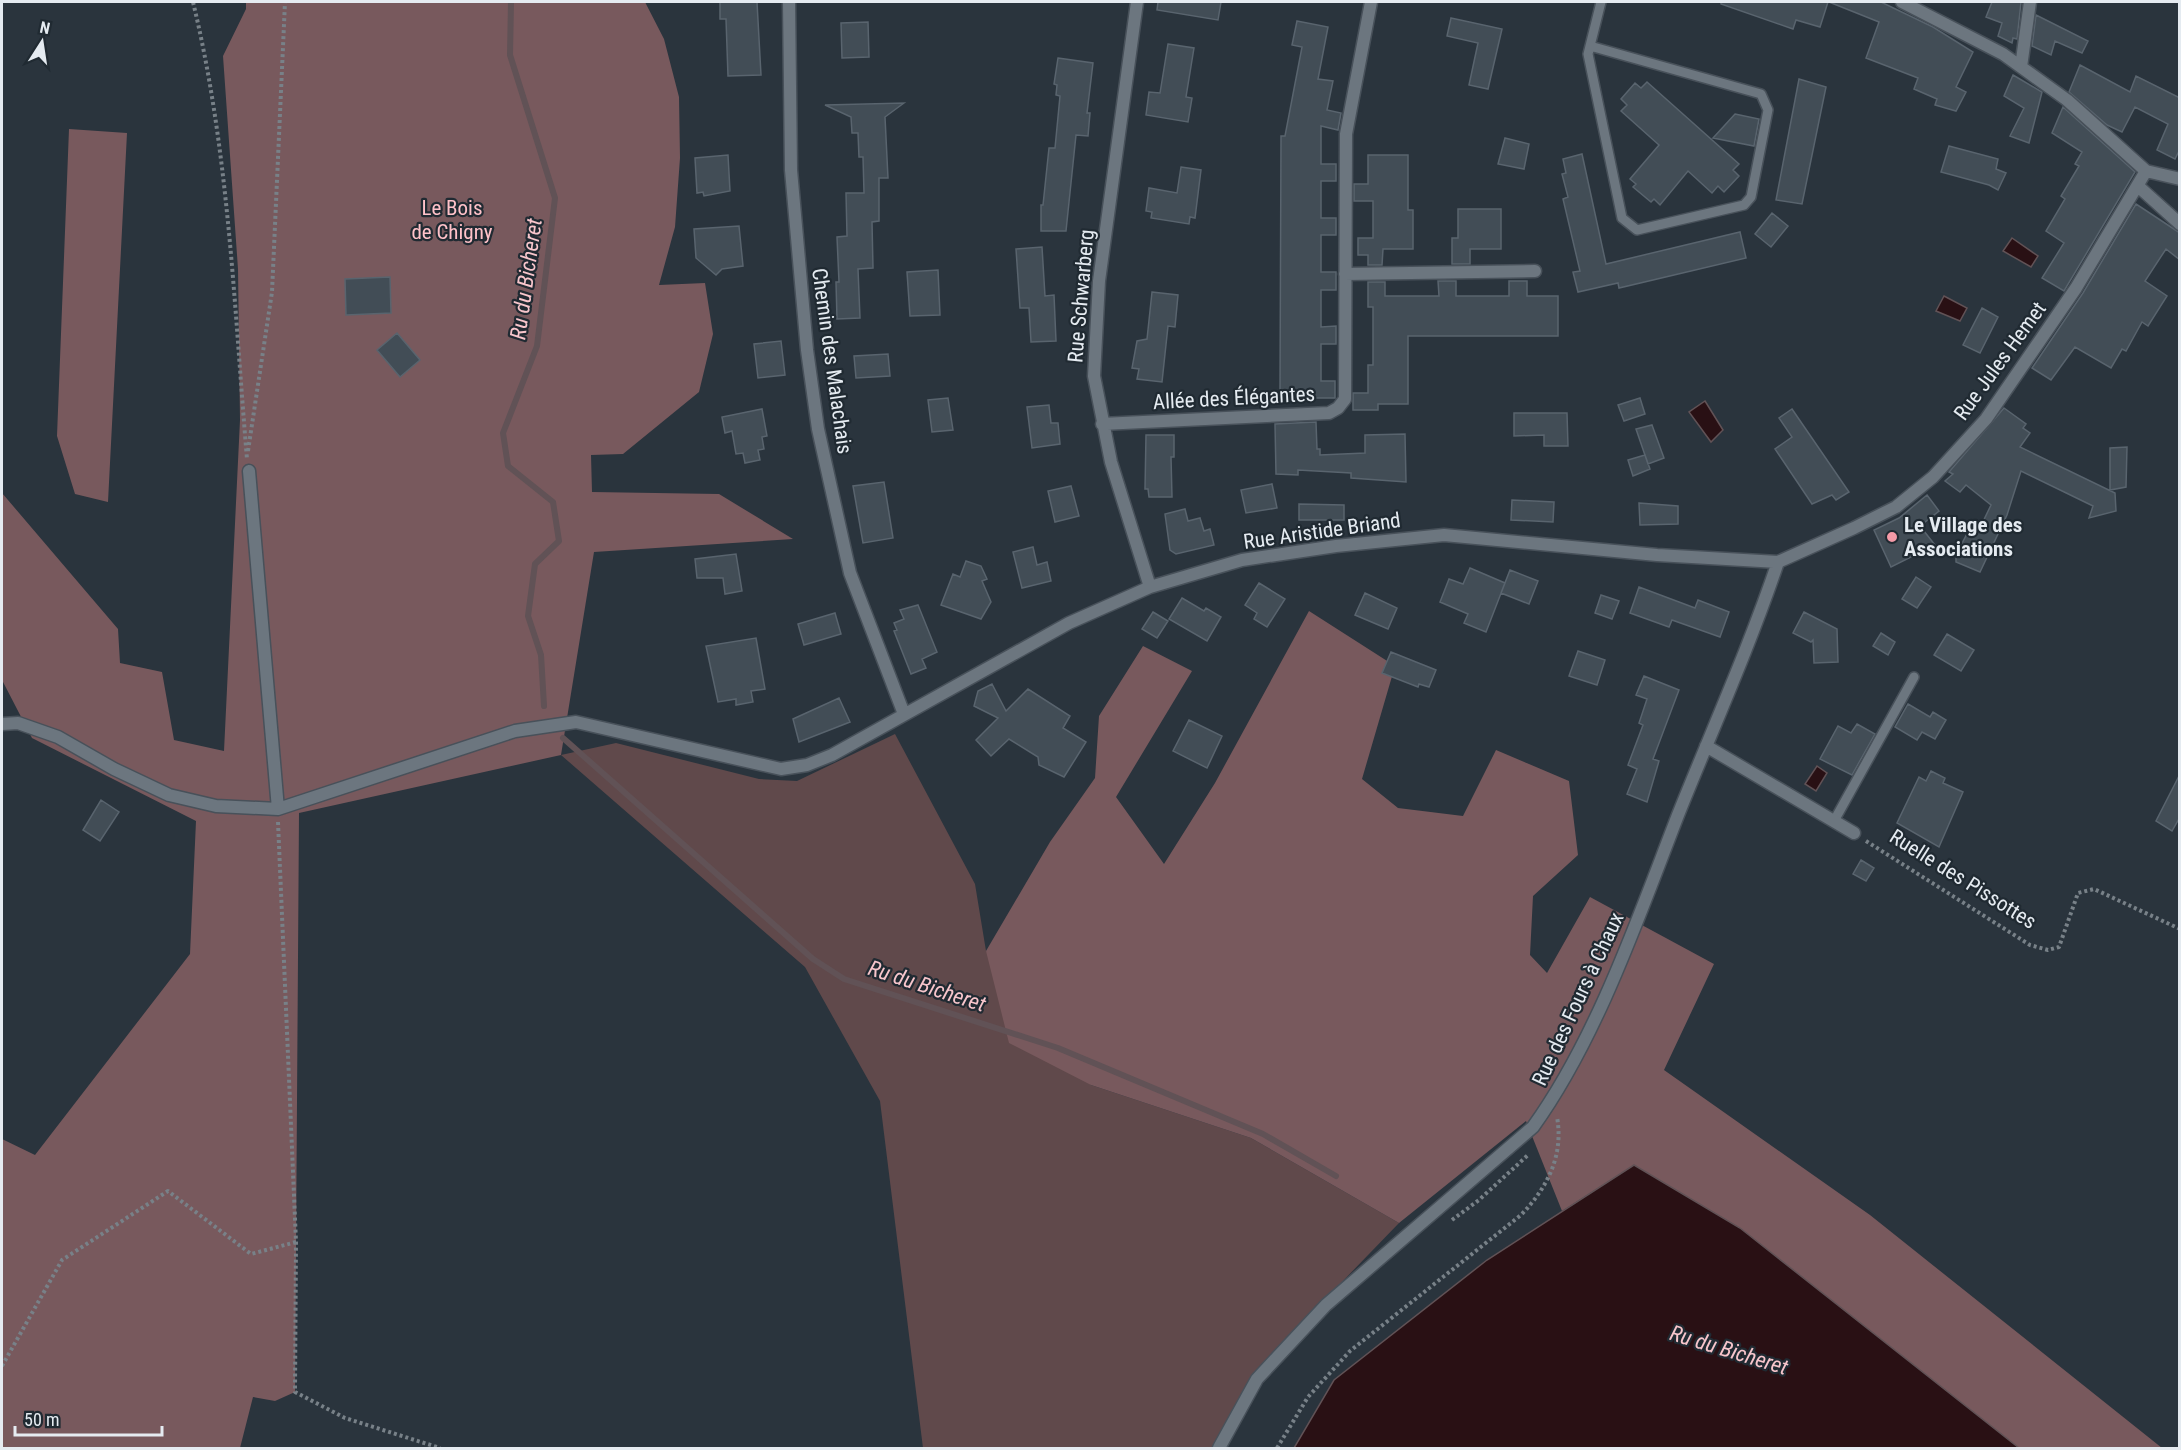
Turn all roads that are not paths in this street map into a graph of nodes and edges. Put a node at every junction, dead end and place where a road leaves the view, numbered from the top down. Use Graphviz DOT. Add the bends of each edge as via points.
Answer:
graph roads {
  1 [pos="789,2"];
  2 [pos="1137,2"];
  3 [pos="1371,2"];
  4 [pos="1601,2"];
  5 [pos="1902,2"];
  6 [pos="2030,2"];
  7 [pos="1590,46"];
  8 [pos="2021,67"];
  9 [pos="2146,171"];
  10 [pos="2180,179"];
  11 [pos="2139,187"];
  12 [pos="2180,224"];
  13 [pos="1535,271"];
  14 [pos="1345,274"];
  15 [pos="1101,424"];
  16 [pos="249,471"];
  17 [pos="1778,562"];
  18 [pos="1150,587"];
  19 [pos="1914,677"];
  20 [pos="904,714"];
  21 [pos="2,724"];
  22 [pos="1706,746"];
  23 [pos="278,809"];
  24 [pos="1834,821"];
  25 [pos="1854,833"];
  26 [pos="1219,1449"];
  1 -- 20 [label="street, Chemin des Malachais" via="791,170 818,429 850,573"];
  2 -- 15 [label="street, Rue Schwarberg" via="1099,281 1094,376"];
  3 -- 14 [label="street, Allée des Élégantes" via="1346,134"];
  4 -- 7 [label="lane"];
  5 -- 8 [label="street"];
  6 -- 8 [label="street"];
  7 -- 7 [label="lane" via="1588,54 1622,218 1637,230 1744,205 1751,196 1768,110 1761,94"];
  8 -- 9 [label="street" via="2067,100"];
  9 -- 10 [label="street"];
  9 -- 11 [label="street, Rue Jules Hemet"];
  11 -- 12 [label="street"];
  11 -- 17 [label="street, Rue Jules Hemet" via="2076,288 1986,419 1932,477 1896,507"];
  13 -- 14 [label="street"];
  14 -- 15 [label="street, Allée des Élégantes" via="1345,399 1338,408 1329,413"];
  15 -- 18 [label="street, Rue Schwarberg"];
  16 -- 23 [label="street"];
  17 -- 18 [label="street, Rue Aristide Briand" via="1444,535 1242,560"];
  17 -- 22 [label="street, Rue des Fours à Chaux"];
  18 -- 20 [label="street, Rue Aristide Briand" via="1069,623"];
  19 -- 24 [label="lane"];
  20 -- 23 [label="street, Rue Aristide Briand" via="832,755 782,769 604,727 576,722 544,725 515,731"];
  21 -- 23 [label="street" via="18,723 58,737 169,795 216,806"];
  22 -- 24 [label="street"];
  22 -- 26 [label="street, Rue des Fours à Chaux" via="1640,914 1589,1031 1554,1099 1533,1127 1326,1305 1257,1379"];
  24 -- 25 [label="street"];
}
